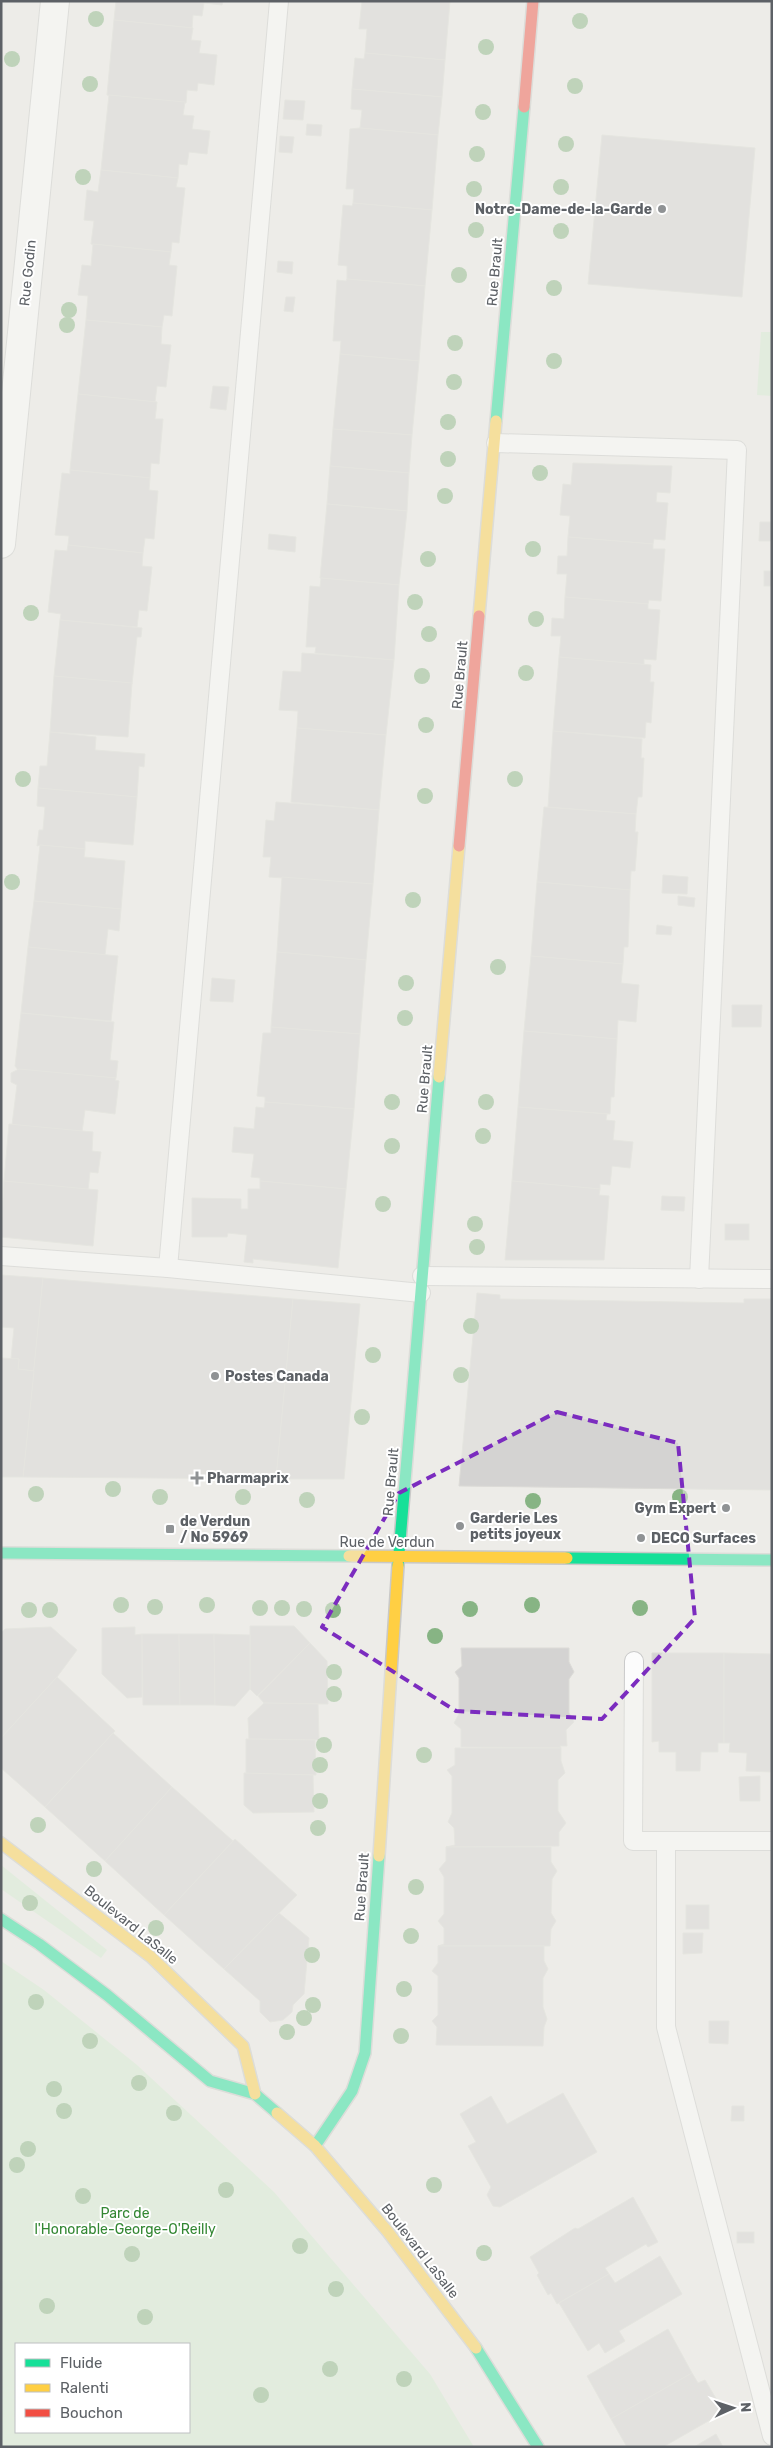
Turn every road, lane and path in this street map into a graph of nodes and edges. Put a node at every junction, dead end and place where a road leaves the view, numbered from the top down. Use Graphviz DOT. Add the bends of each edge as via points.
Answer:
graph roads {
  1 [pos="54,1"];
  2 [pos="279,1"];
  3 [pos="533,1"];
  4 [pos="496,442"];
  5 [pos="1,544"];
  6 [pos="1,1256"];
  7 [pos="168,1268"];
  8 [pos="699,1279"];
  9 [pos="772,1279"];
  10 [pos="421,1285"];
  11 [pos="1,1553"];
  12 [pos="399,1557"];
  13 [pos="772,1560"];
  14 [pos="634,1661"];
  15 [pos="666,1841"];
  16 [pos="772,1841"];
  17 [pos="1,1843"];
  18 [pos="1,1919"];
  19 [pos="255,2094"];
  20 [pos="315,2146"];
  21 [pos="772,2436"];
  22 [pos="538,2447"];
  1 -- 5 [label="street, Rue Godin"];
  2 -- 7 [label="lane"];
  3 -- 4 [label="street, Rue Brault"];
  4 -- 8 [label="lane" via="737,450"];
  4 -- 10 [label="street, Rue Brault"];
  6 -- 7 [label="lane"];
  7 -- 10 [label="lane"];
  8 -- 9 [label="lane"];
  8 -- 10 [label="lane"];
  10 -- 12 [label="street, Rue Brault"];
  11 -- 12 [label="street, Rue de Verdun"];
  12 -- 13 [label="street, Rue de Verdun"];
  12 -- 20 [label="street, Rue Brault" via="365,2053 360,2076 349,2100"];
  14 -- 15 [label="lane" via="633,1841"];
  15 -- 16 [label="lane"];
  15 -- 21 [label="lane" via="666,2027"];
  17 -- 19 [label="street, Boulevard LaSalle" via="151,1957 243,2046"];
  18 -- 19 [label="street, Boulevard LaSalle" via="107,1995 210,2081"];
  19 -- 20 [label="street, Boulevard LaSalle"];
  20 -- 22 [label="street, Boulevard LaSalle" via="388,2232 484,2359"];
}
